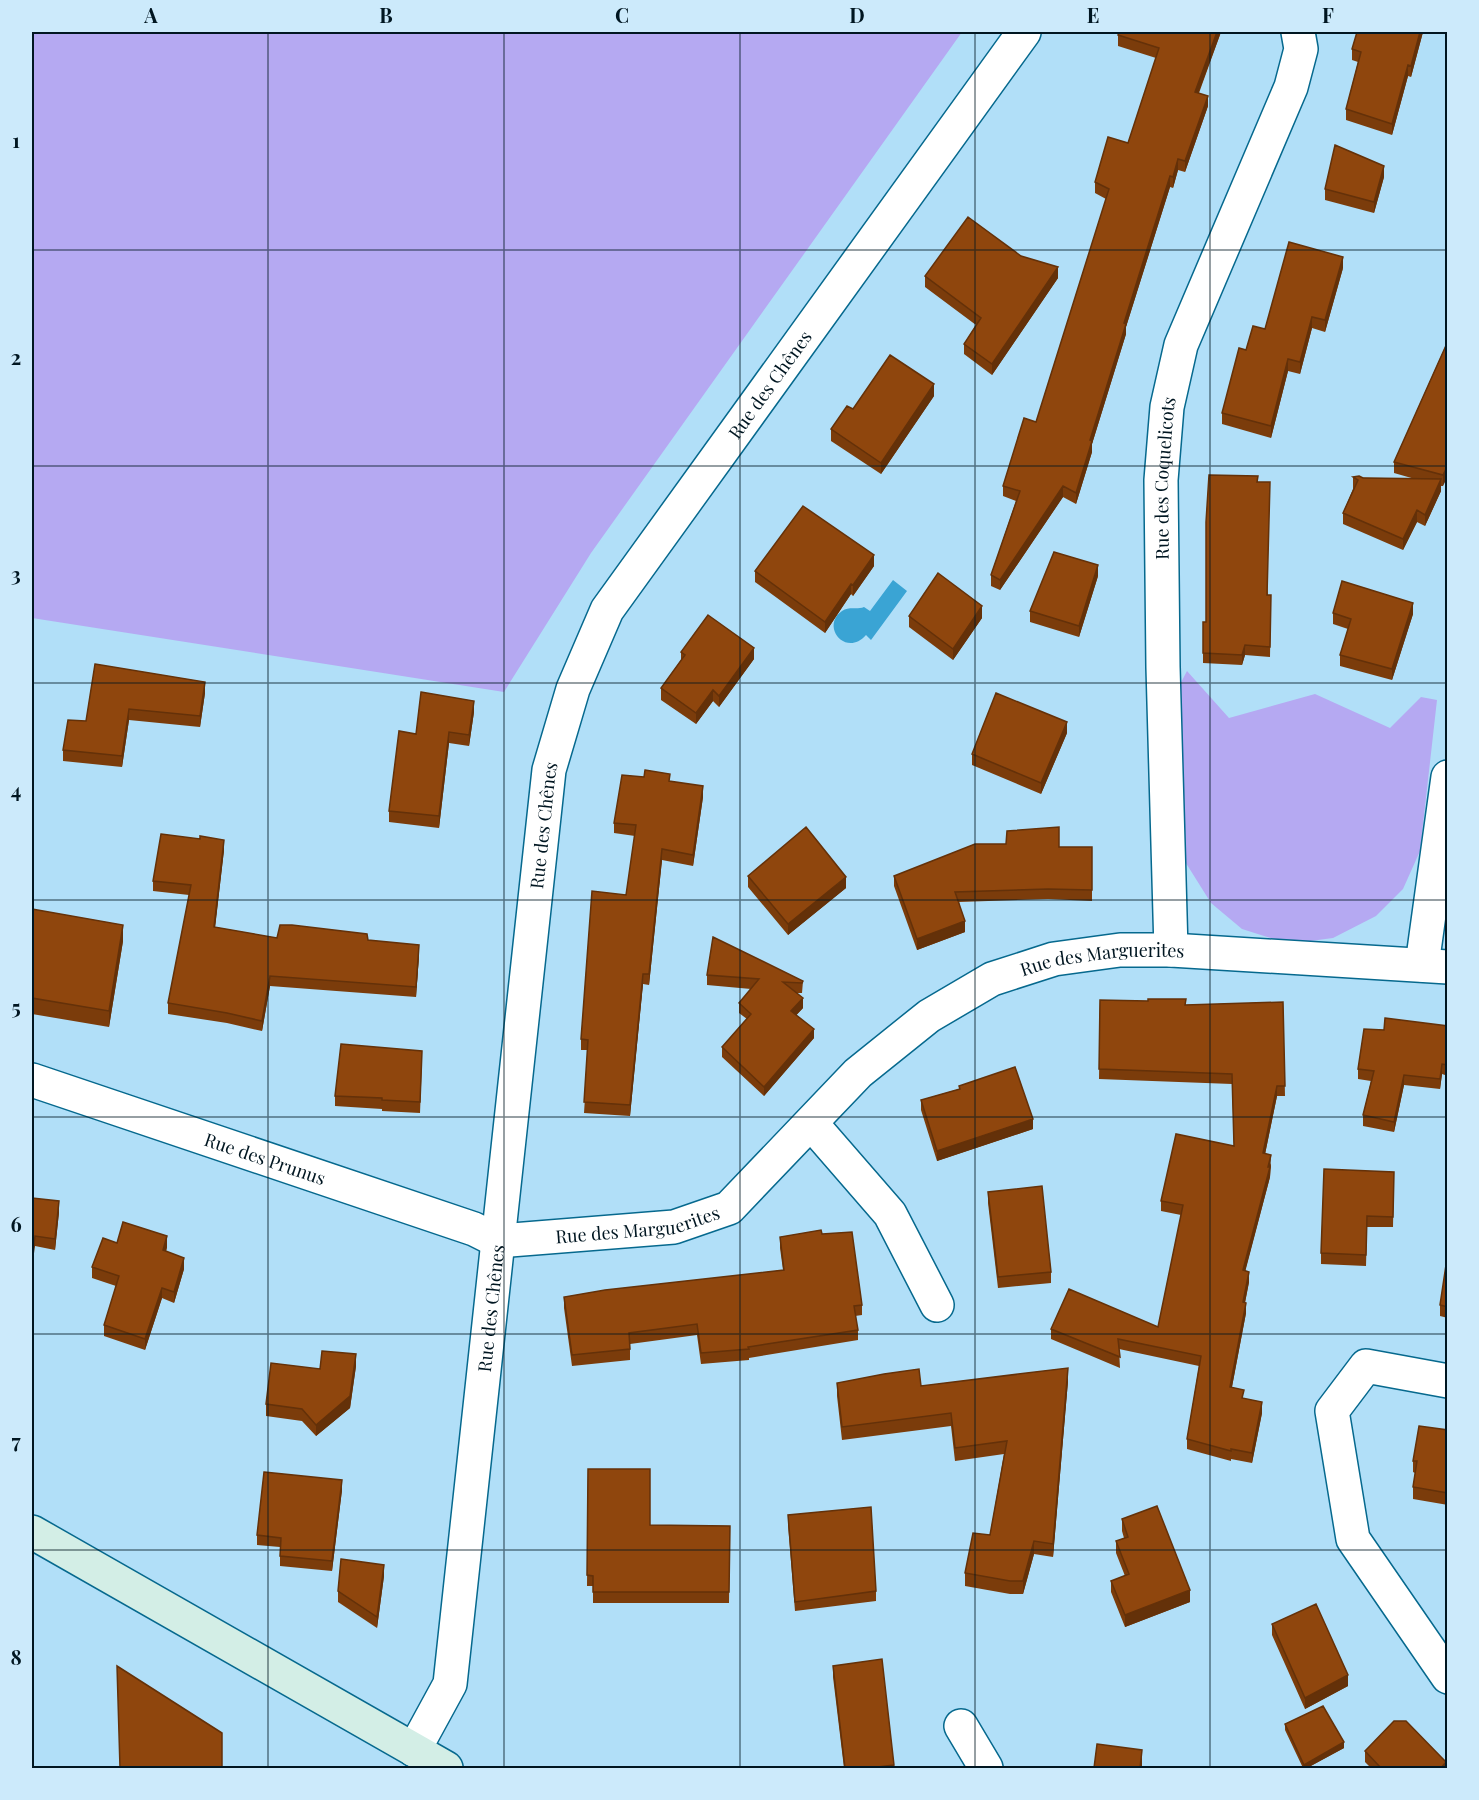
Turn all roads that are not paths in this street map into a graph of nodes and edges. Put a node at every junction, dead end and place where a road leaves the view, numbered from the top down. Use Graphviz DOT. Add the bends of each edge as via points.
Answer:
graph roads {
  1 [pos="1024,32"];
  2 [pos="1298,32"];
  3 [pos="1448,777"];
  4 [pos="1171,950"];
  5 [pos="1435,966"];
  6 [pos="32,1080"];
  7 [pos="811,1123"];
  8 [pos="498,1240"];
  9 [pos="937,1305"];
  10 [pos="1448,1381"];
  11 [pos="32,1532"];
  12 [pos="1448,1677"];
  13 [pos="961,1726"];
  14 [pos="414,1750"];
  15 [pos="446,1768"];
  16 [pos="986,1768"];
  1 -- 8 [label="street, Rue des Chênes" via="607,610 573,689 549,770"];
  2 -- 4 [label="street, Rue des Coquelicots" via="1301,49 1291,87 1181,345 1167,406 1161,480"];
  3 -- 5 [label="street"];
  4 -- 5 [label="street, Rue des Marguerites"];
  4 -- 7 [label="street, Rue des Marguerites" via="1120,950 1054,959 993,979 929,1016 858,1073"];
  6 -- 8 [label="street, Rue des Prunus"];
  7 -- 8 [label="street, Rue des Marguerites" via="729,1208 674,1227"];
  7 -- 9 [label="street" via="890,1214"];
  8 -- 14 [label="street, Rue des Chênes" via="450,1684"];
  10 -- 12 [label="street" via="1366,1365 1332,1411 1353,1539"];
  11 -- 14 [label="main road"];
  13 -- 16 [label="street"];
  14 -- 15 [label="main road"];
}
